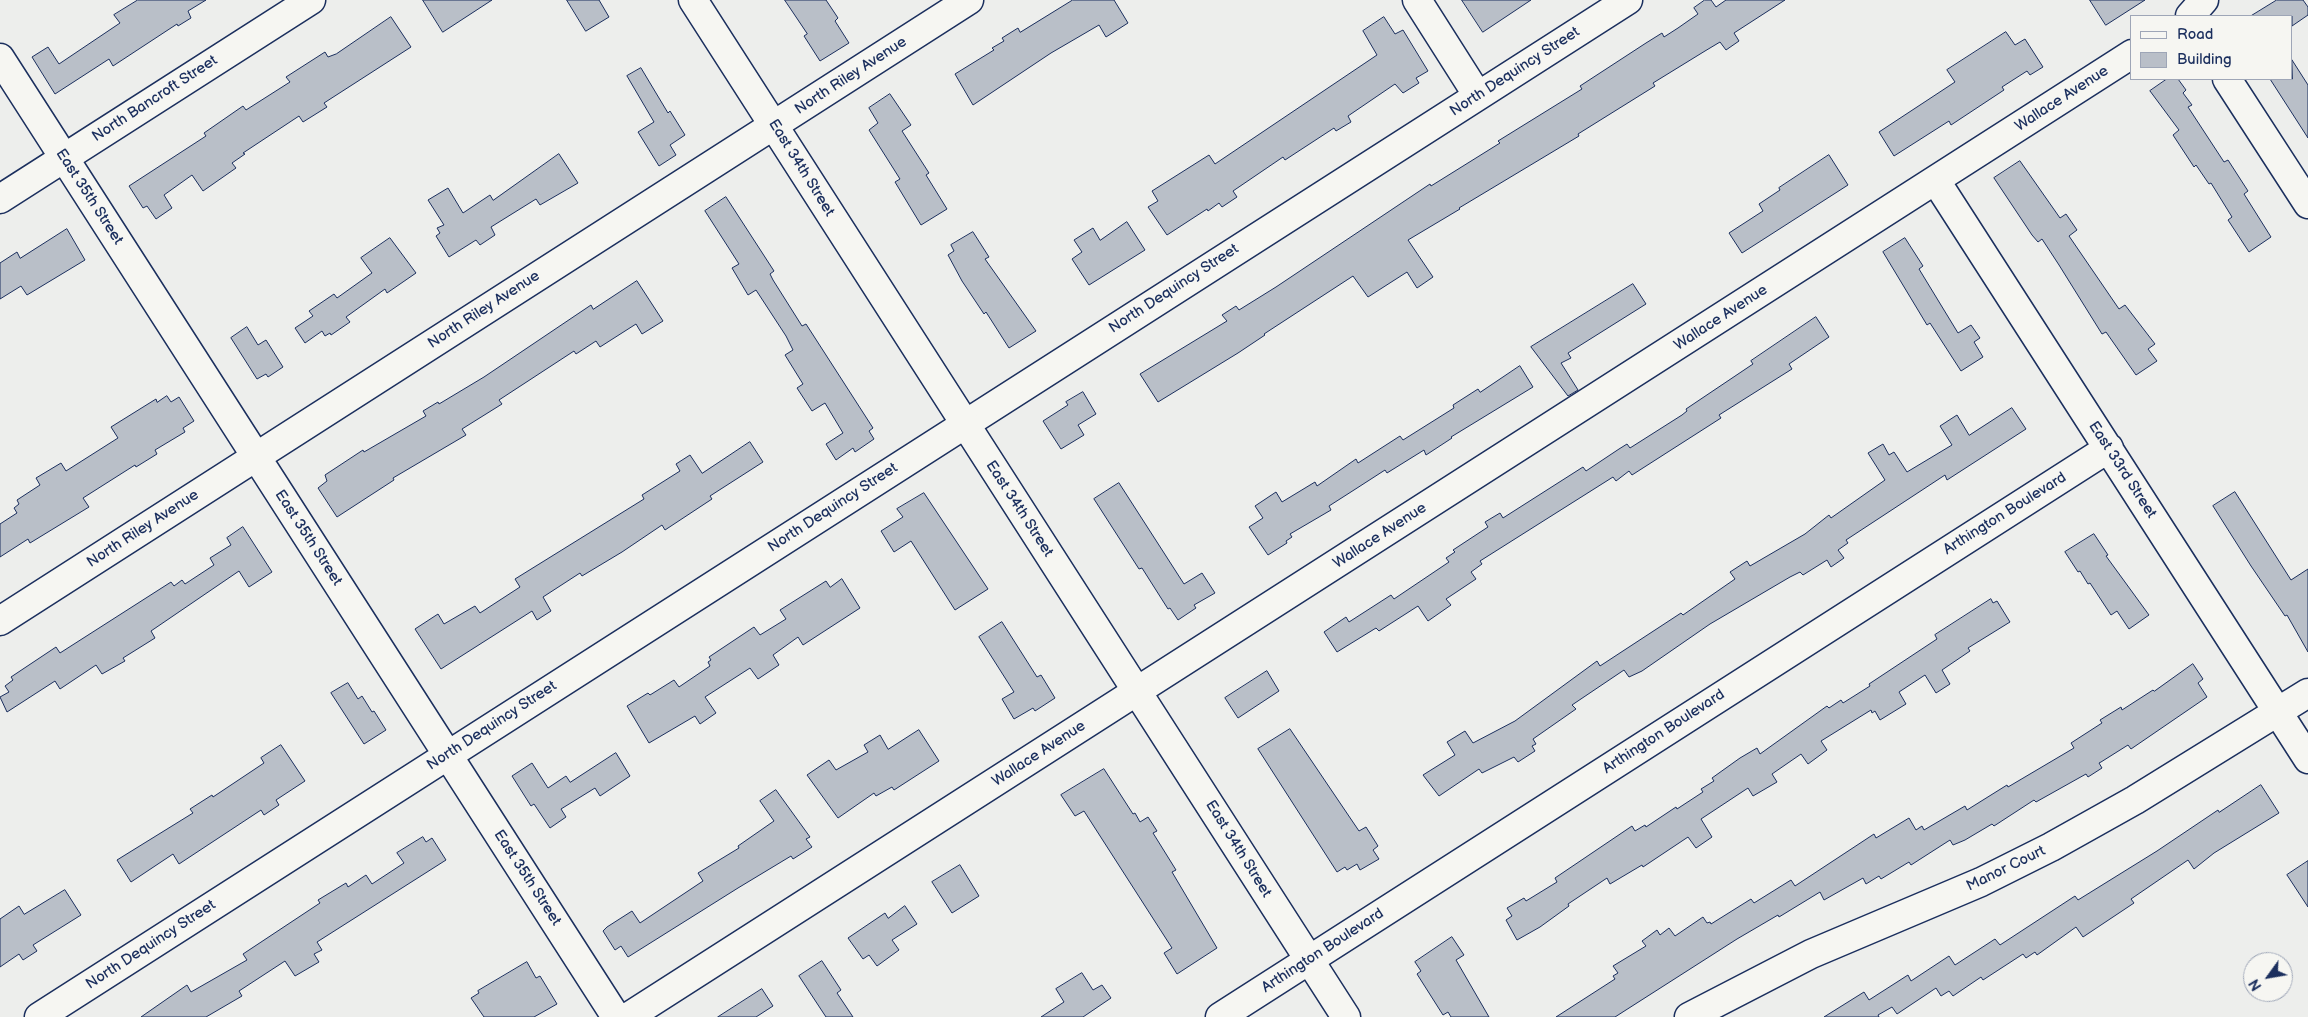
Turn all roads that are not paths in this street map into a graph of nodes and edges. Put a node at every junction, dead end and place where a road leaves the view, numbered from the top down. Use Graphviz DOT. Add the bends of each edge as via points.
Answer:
graph roads {
  1 [pos="311,0"];
  2 [pos="693,0"];
  3 [pos="968,0"];
  4 [pos="1417,0"];
  5 [pos="1628,0"];
  6 [pos="2176,0"];
  7 [pos="2204,0"];
  8 [pos="2187,15"];
  9 [pos="2189,15"];
  10 [pos="2130,55"];
  11 [pos="0,58"];
  12 [pos="2228,80"];
  13 [pos="1478,96"];
  14 [pos="774,125"];
  15 [pos="64,158"];
  16 [pos="1936,181"];
  17 [pos="2304,188"];
  18 [pos="0,199"];
  19 [pos="963,424"];
  20 [pos="2109,448"];
  21 [pos="256,457"];
  22 [pos="0,621"];
  23 [pos="1138,692"];
  24 [pos="2308,693"];
  25 [pos="2277,713"];
  26 [pos="447,755"];
  27 [pos="2308,759"];
  28 [pos="1308,960"];
  29 [pos="39,1017"];
  30 [pos="616,1017"];
  31 [pos="628,1017"];
  32 [pos="1220,1017"];
  33 [pos="1346,1017"];
  34 [pos="1689,1017"];
  1 -- 15 [label="street, North Bancroft Street"];
  2 -- 14 [label="street, East 34th Street"];
  3 -- 14 [label="street, North Riley Avenue"];
  4 -- 13 [label="street"];
  5 -- 13 [label="street, North Dequincy Street"];
  6 -- 8 [label="street"];
  7 -- 9 [label="street"];
  10 -- 16 [label="street, Wallace Avenue"];
  11 -- 15 [label="street, East 35th Street"];
  12 -- 17 [label="street"];
  13 -- 19 [label="street, North Dequincy Street"];
  14 -- 19 [label="street, East 34th Street"];
  14 -- 21 [label="street, North Riley Avenue"];
  15 -- 18 [label="street, North Bancroft Street"];
  15 -- 21 [label="street, East 35th Street"];
  16 -- 20 [label="street, East 33rd Street"];
  16 -- 23 [label="street, Wallace Avenue"];
  19 -- 23 [label="street, East 34th Street"];
  19 -- 26 [label="street, North Dequincy Street"];
  20 -- 25 [label="street, East 33rd Street"];
  20 -- 28 [label="street, Arthington Boulevard"];
  21 -- 22 [label="street, North Riley Avenue"];
  21 -- 26 [label="street, East 35th Street"];
  23 -- 28 [label="street, East 34th Street"];
  23 -- 31 [label="street, Wallace Avenue"];
  24 -- 25 [label="street, Manor Court"];
  25 -- 27 [label="street, East 33rd Street"];
  25 -- 34 [label="street, Manor Court" via="2051,847 1964,890 1811,954"];
  26 -- 29 [label="street, North Dequincy Street"];
  26 -- 30 [label="street, East 35th Street"];
  28 -- 32 [label="street, Arthington Boulevard"];
  28 -- 33 [label="street, East 34th Street"];
}
